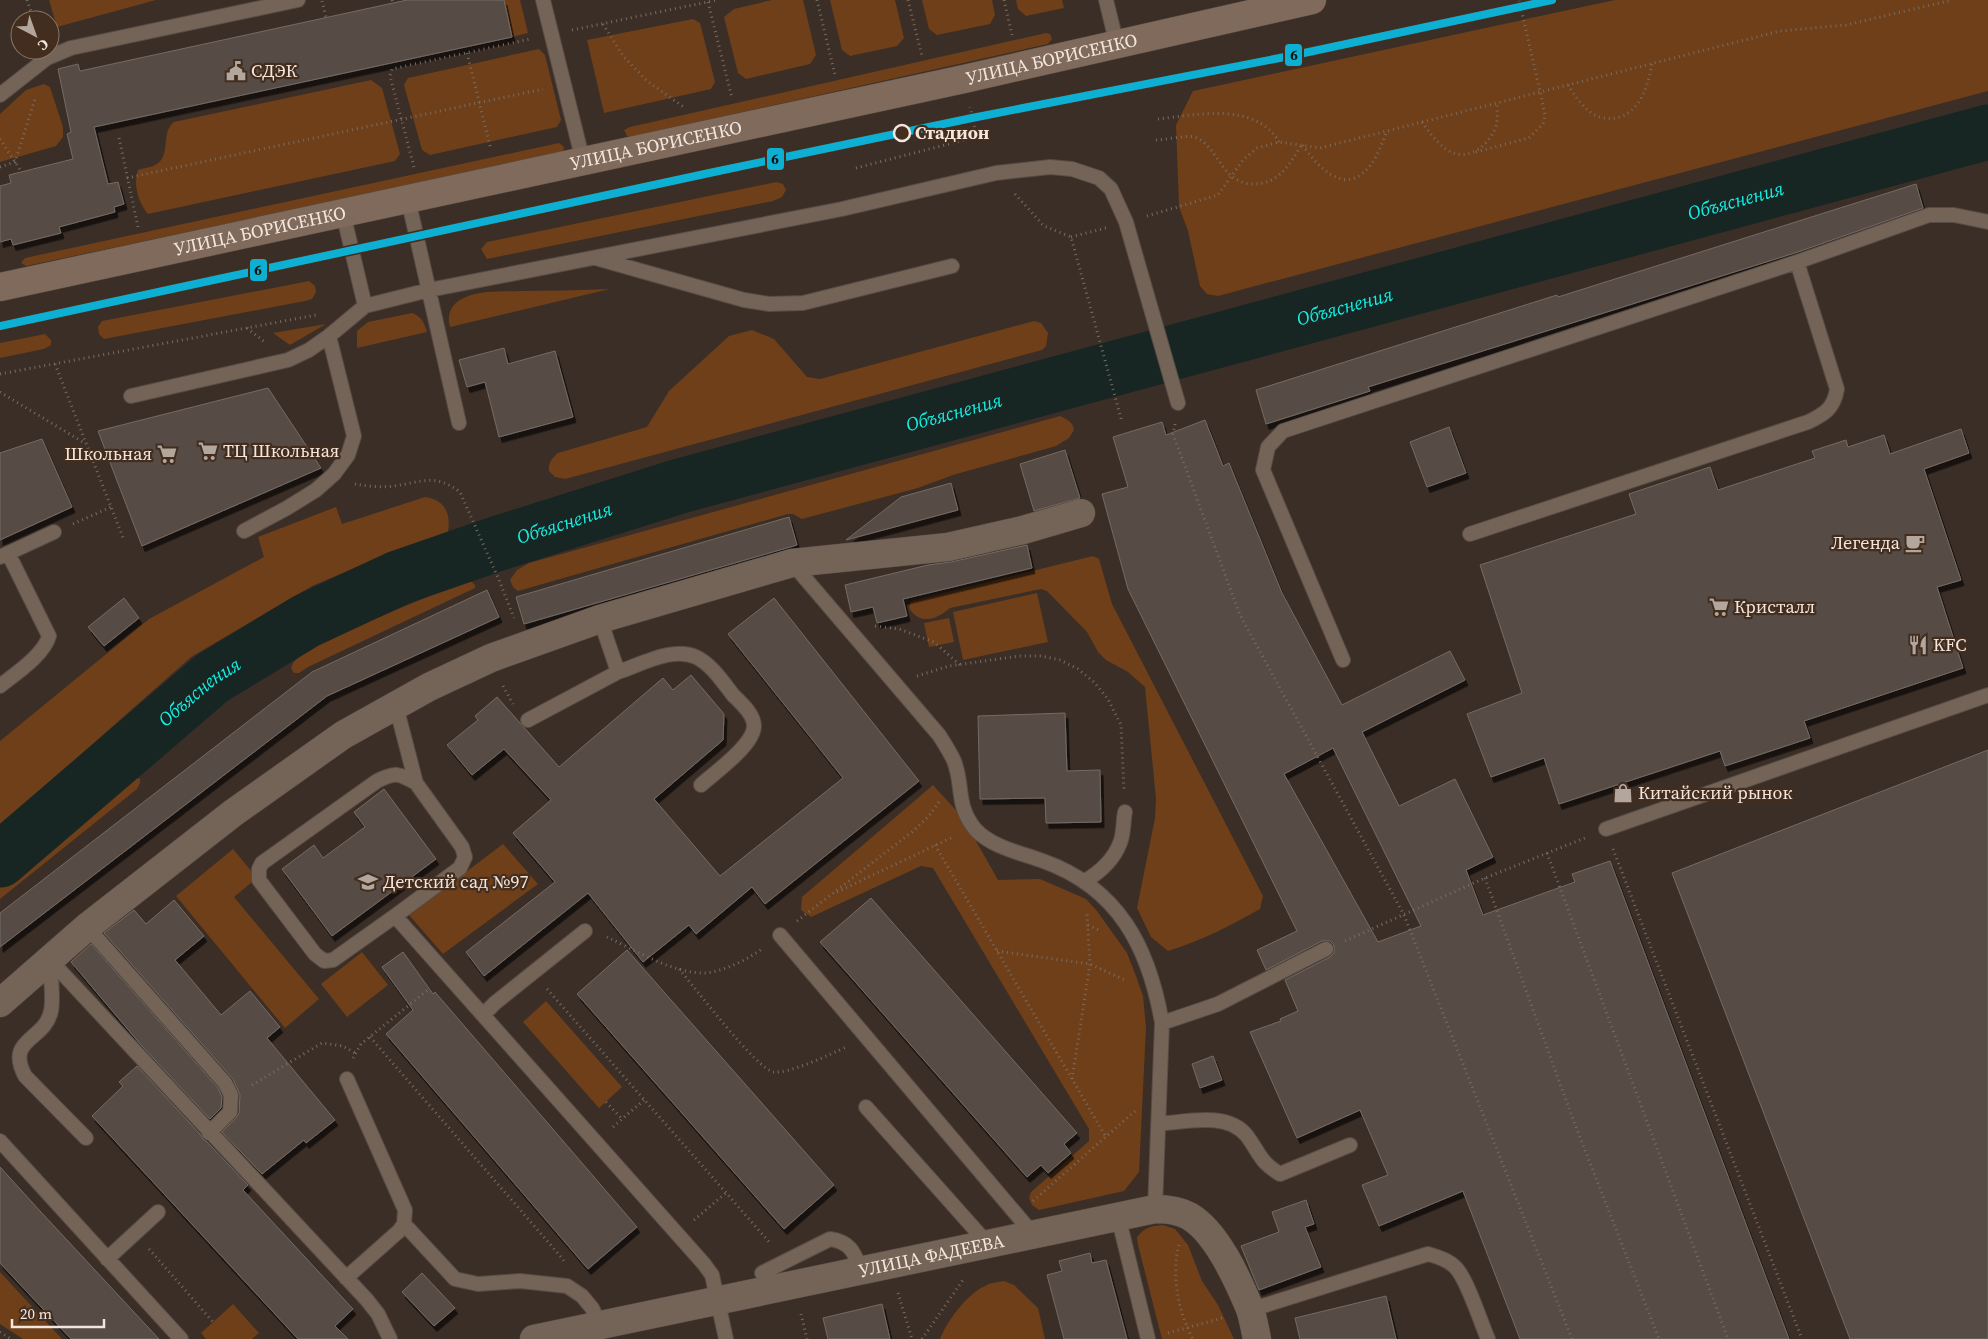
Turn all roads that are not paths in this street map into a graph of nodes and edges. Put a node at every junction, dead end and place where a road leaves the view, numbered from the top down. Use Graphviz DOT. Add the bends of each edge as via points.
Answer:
graph roads {
  1 [pos="298,0"];
  2 [pos="543,0"];
  3 [pos="1106,0"];
  4 [pos="1312,0"];
  5 [pos="1116,45"];
  6 [pos="0,95"];
  7 [pos="583,161"];
  8 [pos="408,199"];
  9 [pos="343,213"];
  10 [pos="1988,222"];
  11 [pos="595,258"];
  12 [pos="1797,262"];
  13 [pos="952,266"];
  14 [pos="0,287"];
  15 [pos="429,290"];
  16 [pos="365,306"];
  17 [pos="329,336"];
  18 [pos="130,396"];
  19 [pos="1178,404"];
  20 [pos="459,423"];
  21 [pos="1081,513"];
  22 [pos="244,531"];
  23 [pos="54,532"];
  24 [pos="1470,534"];
  25 [pos="4,555"];
  26 [pos="792,563"];
  27 [pos="600,619"];
  28 [pos="1343,660"];
  29 [pos="618,672"];
  30 [pos="0,686"];
  31 [pos="1988,696"];
  32 [pos="396,706"];
  33 [pos="528,720"];
  34 [pos="416,783"];
  35 [pos="701,785"];
  36 [pos="1124,812"];
  37 [pos="1606,829"];
  38 [pos="1085,881"];
  39 [pos="395,916"];
  40 [pos="87,927"];
  41 [pos="585,931"];
  42 [pos="780,935"];
  43 [pos="1326,949"];
  44 [pos="50,960"];
  45 [pos="0,1003"];
  46 [pos="484,1015"];
  47 [pos="1162,1023"];
  48 [pos="348,1079"];
  49 [pos="866,1107"];
  50 [pos="1158,1124"];
  51 [pos="209,1132"];
  52 [pos="86,1138"];
  53 [pos="0,1142"];
  54 [pos="1350,1144"];
  55 [pos="1155,1209"];
  56 [pos="158,1212"];
  57 [pos="1118,1216"];
  58 [pos="404,1224"];
  59 [pos="1025,1224"];
  60 [pos="987,1243"];
  61 [pos="108,1259"];
  62 [pos="862,1271"];
  63 [pos="762,1273"];
  64 [pos="346,1278"];
  65 [pos="719,1300"];
  66 [pos="1250,1310"];
  67 [pos="600,1325"];
  68 [pos="1148,1338"];
  69 [pos="181,1339"];
  70 [pos="390,1339"];
  71 [pos="534,1339"];
  72 [pos="726,1339"];
  73 [pos="1257,1339"];
  74 [pos="1488,1339"];
  1 -- 6 [label="lane" via="71,48 47,58"];
  2 -- 7 [label="lane"];
  3 -- 5 [label="lane"];
  4 -- 5 [label="main road, УЛИЦА БОРИСЕНКО"];
  5 -- 7 [label="main road, УЛИЦА БОРИСЕНКО"];
  7 -- 8 [label="main road, УЛИЦА БОРИСЕНКО"];
  8 -- 9 [label="main road, УЛИЦА БОРИСЕНКО"];
  8 -- 15 [label="lane"];
  9 -- 14 [label="main road, УЛИЦА БОРИСЕНКО"];
  9 -- 16 [label="lane"];
  10 -- 12 [label="lane" via="1954,215 1929,215"];
  11 -- 13 [label="lane" via="744,300 769,304 803,303"];
  11 -- 15 [label="lane"];
  11 -- 19 [label="lane" via="842,209 996,173 1050,167 1072,169 1099,178 1111,189 1126,222"];
  12 -- 24 [label="lane" via="1838,389 1830,409 1808,422"];
  12 -- 28 [label="lane" via="1283,431 1268,447 1263,470"];
  15 -- 16 [label="lane"];
  15 -- 20 [label="lane"];
  16 -- 17 [label="lane"];
  17 -- 18 [label="lane" via="288,360"];
  17 -- 22 [label="lane" via="354,436 348,454 334,474 316,490"];
  21 -- 26 [label="street" via="948,547"];
  23 -- 25 [label="lane"];
  25 -- 30 [label="lane" via="49,636 39,652"];
  26 -- 27 [label="street"];
  26 -- 38 [label="lane" via="939,735 954,762 962,806 975,828 988,841 1048,863"];
  27 -- 29 [label="lane"];
  27 -- 32 [label="street" via="491,658"];
  29 -- 33 [label="lane"];
  29 -- 35 [label="lane" via="667,656 686,654 697,657 751,715 754,727 751,736 741,750"];
  31 -- 37 [label="lane"];
  32 -- 34 [label="lane"];
  32 -- 40 [label="street" via="343,735 233,813"];
  34 -- 39 [label="lane" via="465,857 460,868"];
  34 -- 39 [label="lane" via="400,774 377,780 262,863 259,869 259,880 315,954 324,961 333,960"];
  36 -- 38 [label="lane" via="1121,843 1108,862"];
  38 -- 47 [label="lane" via="1114,906 1141,948 1157,994"];
  39 -- 46 [label="lane"];
  40 -- 44 [label="street"];
  40 -- 51 [label="lane" via="222,1079 231,1095 230,1112"];
  41 -- 46 [label="lane"];
  42 -- 59 [label="lane"];
  43 -- 47 [label="lane" via="1218,1004"];
  44 -- 45 [label="street"];
  44 -- 51 [label="lane"];
  44 -- 52 [label="lane" via="51,1010 41,1029 20,1048 18,1057 25,1076"];
  46 -- 65 [label="lane" via="712,1275"];
  47 -- 50 [label="lane"];
  48 -- 58 [label="lane" via="398,1190 405,1210"];
  49 -- 60 [label="lane"];
  50 -- 54 [label="lane" via="1210,1121 1233,1124 1247,1135 1265,1165 1280,1174"];
  50 -- 55 [label="lane"];
  51 -- 64 [label="lane"];
  53 -- 61 [label="lane"];
  55 -- 57 [label="street, УЛИЦА ФАДЕЕВА"];
  55 -- 66 [label="street, УЛИЦА ФАДЕЕВА" via="1189,1216 1205,1229 1229,1266"];
  56 -- 61 [label="lane"];
  57 -- 59 [label="street, УЛИЦА ФАДЕЕВА"];
  57 -- 68 [label="lane"];
  58 -- 64 [label="lane"];
  58 -- 67 [label="lane" via="455,1279 478,1284 520,1281 558,1284 575,1289 592,1308"];
  59 -- 60 [label="street, УЛИЦА ФАДЕЕВА"];
  60 -- 62 [label="street, УЛИЦА ФАДЕЕВА"];
  61 -- 69 [label="lane"];
  62 -- 63 [label="lane" via="852,1248 830,1239"];
  62 -- 65 [label="street, УЛИЦА ФАДЕЕВА"];
  64 -- 70 [label="lane" via="378,1314"];
  65 -- 67 [label="street, УЛИЦА ФАДЕЕВА"];
  65 -- 72 [label="lane"];
  66 -- 73 [label="street, УЛИЦА ФАДЕЕВА"];
  66 -- 74 [label="lane" via="1428,1254 1456,1267"];
  67 -- 71 [label="street, УЛИЦА ФАДЕЕВА"];
}
